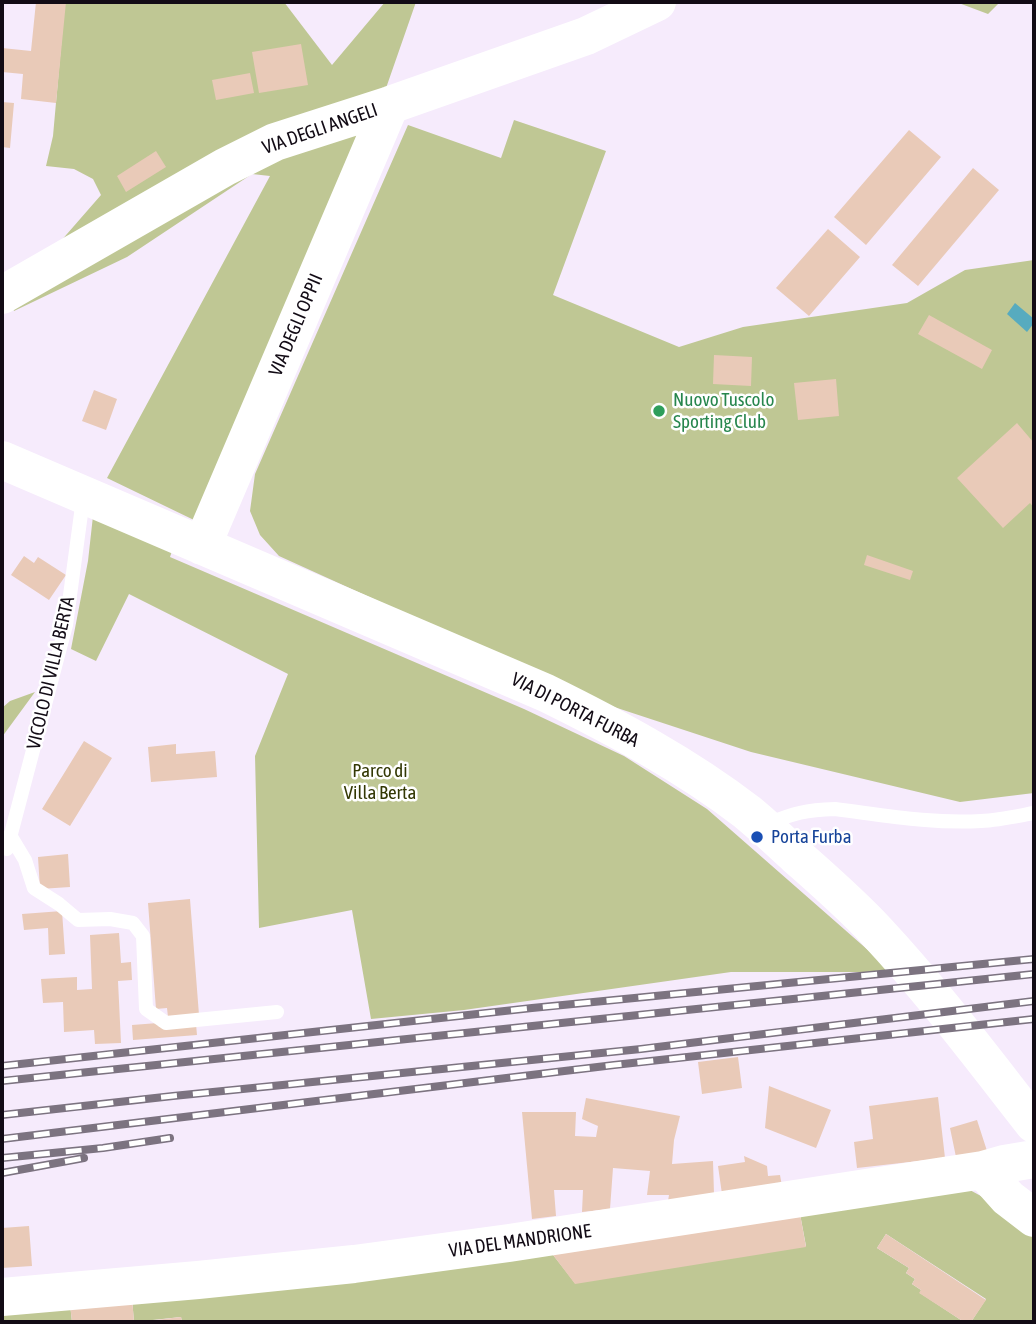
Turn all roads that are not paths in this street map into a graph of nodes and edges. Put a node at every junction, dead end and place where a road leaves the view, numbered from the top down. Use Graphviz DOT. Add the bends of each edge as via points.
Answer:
graph roads {
  1 [pos="657,2"];
  2 [pos="390,105"];
  3 [pos="2,295"];
  4 [pos="2,460"];
  5 [pos="84,495"];
  6 [pos="202,546"];
  7 [pos="1034,813"];
  8 [pos="763,826"];
  9 [pos="277,1012"];
  10 [pos="1034,1124"];
  11 [pos="1007,1165"];
  12 [pos="1034,1217"];
  13 [pos="2,1297"];
  1 -- 2 [label="street, VIA DEGLI ANGELI" via="586,36"];
  2 -- 3 [label="street, VIA DEGLI ANGELI" via="260,149"];
  2 -- 6 [label="street, VIA DEGLI OPPII"];
  4 -- 5 [label="street, VIA DI PORTA FURBA"];
  5 -- 6 [label="street, VIA DI PORTA FURBA"];
  5 -- 9 [label="lane, VICOLO DI VILLA BERTA" via="66,625 9,842 25,860 34,888 78,920 133,923 143,936 146,1009 166,1023"];
  6 -- 8 [label="street, VIA DI PORTA FURBA" via="579,709 697,778"];
  7 -- 8 [label="lane" via="982,821 939,821 819,809"];
  8 -- 10 [label="street, VIA DI PORTA FURBA" via="891,947"];
  11 -- 12 [label="street" via="1008,1198"];
  11 -- 13 [label="street, VIA DEL MANDRIONE" via="354,1264"];
}
